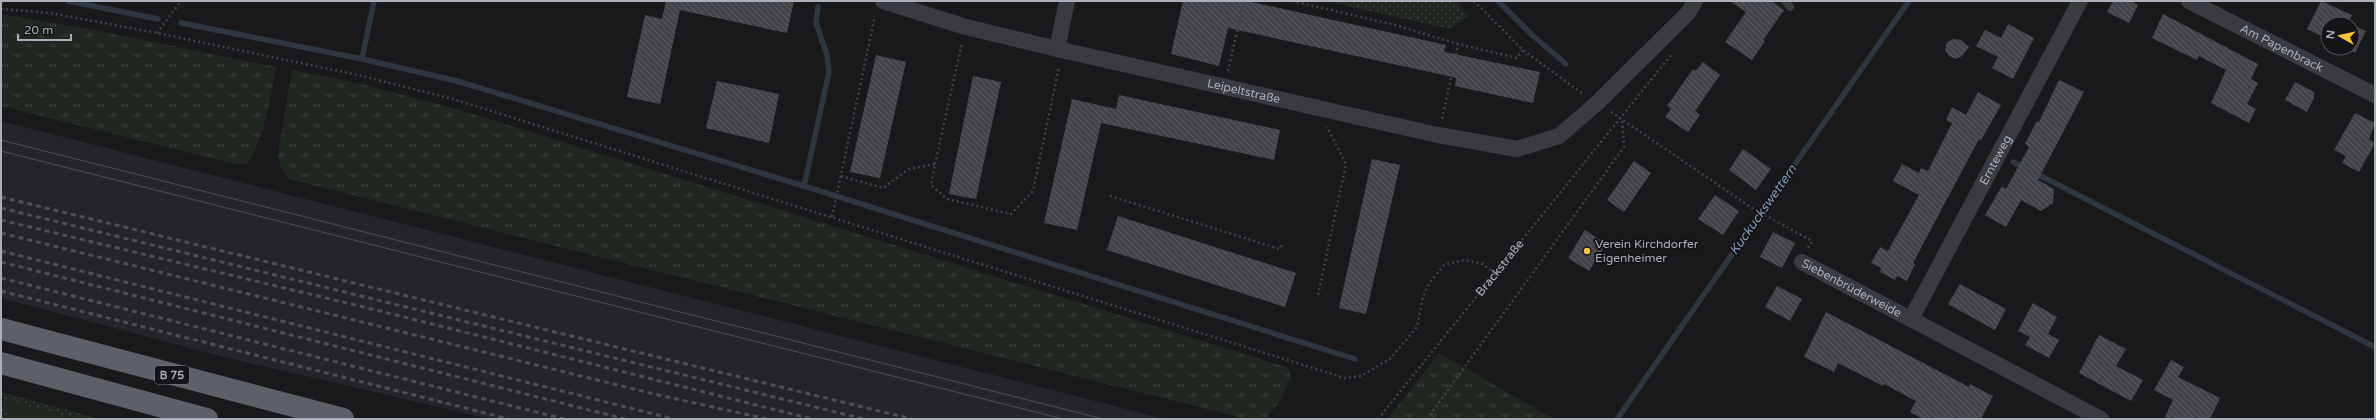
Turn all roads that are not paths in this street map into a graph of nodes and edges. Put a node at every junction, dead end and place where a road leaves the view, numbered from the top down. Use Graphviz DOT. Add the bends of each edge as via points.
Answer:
graph roads {
  1 [pos="1067,1"];
  2 [pos="1695,1"];
  3 [pos="2080,1"];
  4 [pos="2189,1"];
  5 [pos="880,5"];
  6 [pos="1057,49"];
  7 [pos="2375,95"];
  8 [pos="1802,262"];
  9 [pos="1911,319"];
  10 [pos="1,329"];
  11 [pos="1,363"];
  12 [pos="207,419"];
  13 [pos="343,419"];
  14 [pos="2100,419"];
  1 -- 6 [label="street"];
  2 -- 6 [label="street, Leipeltstraße" via="1688,13 1596,104 1559,136 1517,149 1438,135"];
  3 -- 9 [label="street, Ernteweg"];
  4 -- 7 [label="street, Am Papenbrack"];
  5 -- 6 [label="street, Leipeltstraße"];
  8 -- 9 [label="street, Siebenbrüderweide"];
  9 -- 14 [label="street, Siebenbrüderweide"];
  10 -- 13 [label="highway, B 75"];
  11 -- 12 [label="highway"];
}
